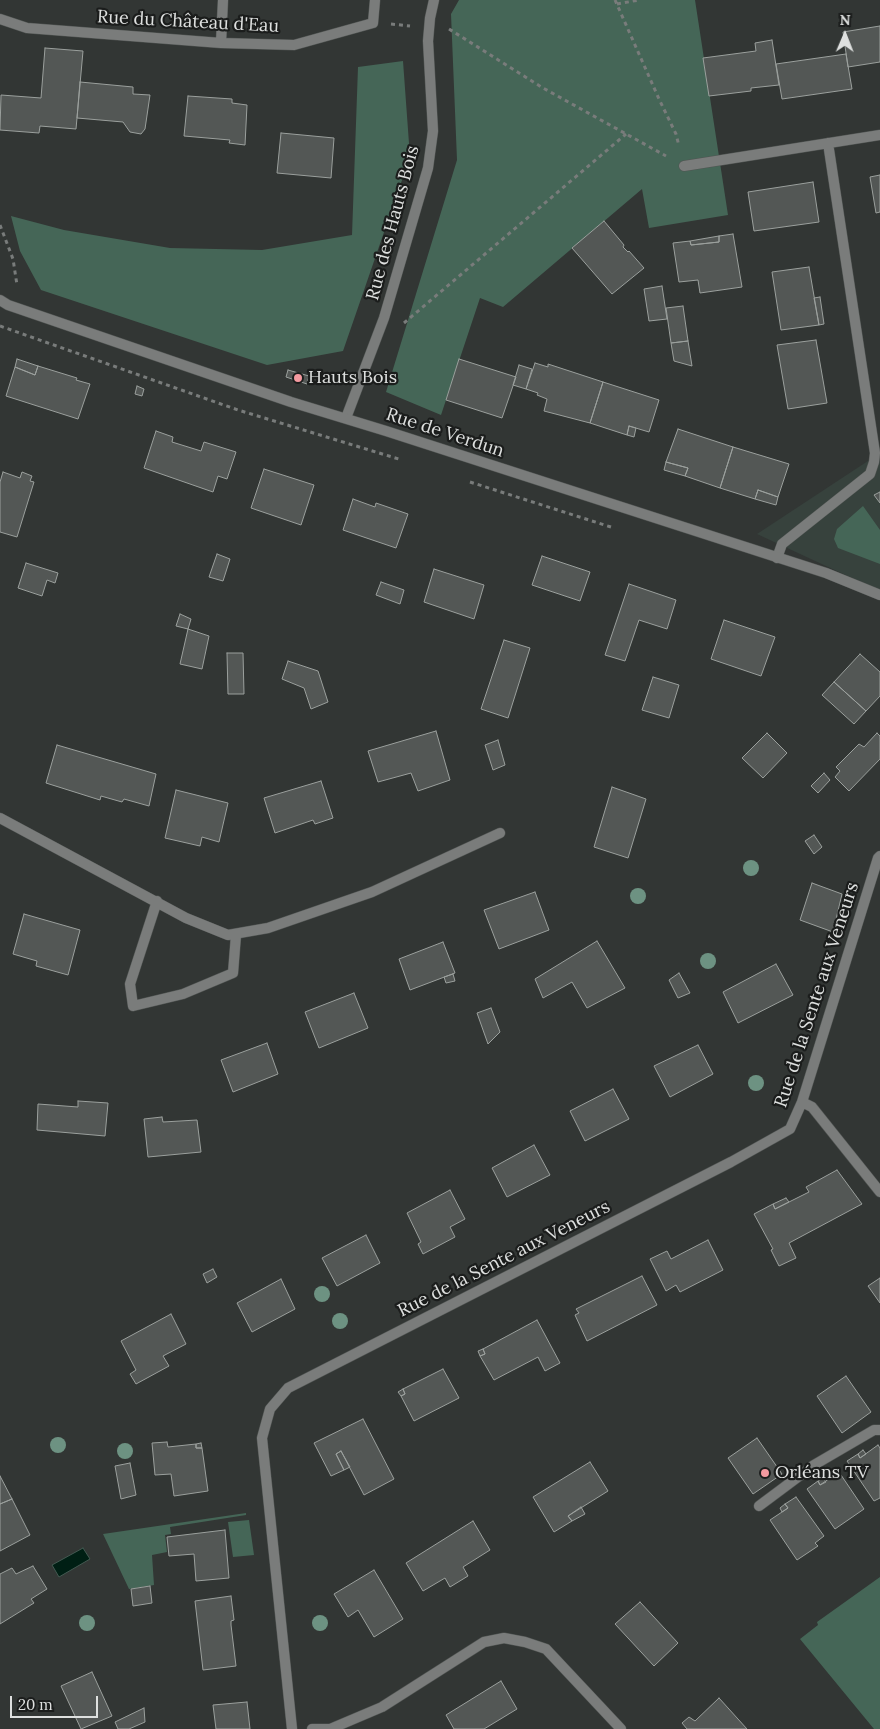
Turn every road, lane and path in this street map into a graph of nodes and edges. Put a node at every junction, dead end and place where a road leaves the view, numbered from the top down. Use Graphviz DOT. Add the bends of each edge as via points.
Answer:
graph roads {
  1 [pos="223,0"];
  2 [pos="375,0"];
  3 [pos="434,0"];
  4 [pos="640,0"];
  5 [pos="616,2"];
  6 [pos="0,19"];
  7 [pos="448,29"];
  8 [pos="221,43"];
  9 [pos="626,134"];
  10 [pos="880,135"];
  11 [pos="828,143"];
  12 [pos="684,166"];
  13 [pos="0,225"];
  14 [pos="17,285"];
  15 [pos="0,300"];
  16 [pos="384,318"];
  17 [pos="346,418"];
  18 [pos="777,558"];
  19 [pos="880,595"];
  20 [pos="0,818"];
  21 [pos="500,833"];
  22 [pos="880,856"];
  23 [pos="157,901"];
  24 [pos="236,935"];
  25 [pos="802,1102"];
  26 [pos="880,1192"];
  27 [pos="880,1430"];
  28 [pos="759,1506"];
  29 [pos="292,1729"];
  30 [pos="312,1729"];
  31 [pos="621,1729"];
  1 -- 8 [label="street"];
  2 -- 8 [label="street, Rue du Château d'Eau" via="373,23 294,45"];
  3 -- 16 [label="street, Rue des Hauts Bois" via="428,41 433,131 428,168"];
  4 -- 5 [label="path"];
  5 -- 12 [label="path" via="676,134"];
  6 -- 8 [label="street, Rue du Château d'Eau" via="27,28"];
  7 -- 9 [label="path" via="543,88"];
  9 -- 12 [label="path"];
  9 -- 16 [label="path" via="400,326"];
  10 -- 11 [label="street"];
  11 -- 12 [label="street"];
  11 -- 18 [label="street" via="874,462 870,474 782,544"];
  13 -- 14 [label="path" via="13,259"];
  15 -- 17 [label="street, Rue de Verdun" via="8,306"];
  16 -- 17 [label="street, Rue des Hauts Bois"];
  17 -- 18 [label="street, Rue de Verdun"];
  18 -- 19 [label="street, Rue de Verdun"];
  20 -- 23 [label="street"];
  21 -- 24 [label="street" via="372,892 268,928"];
  22 -- 25 [label="street, Rue de la Sente aux Veneurs"];
  23 -- 24 [label="street" via="186,918"];
  23 -- 24 [label="street" via="130,984 133,1006 183,994 233,973"];
  25 -- 26 [label="street" via="812,1107"];
  25 -- 29 [label="street, Rue de la Sente aux Veneurs" via="790,1129 288,1388 270,1409 262,1438"];
  27 -- 28 [label="street" via="874,1430 814,1465"];
  30 -- 31 [label="street" via="330,1729 382,1707 484,1642 504,1638 546,1650"];
}
